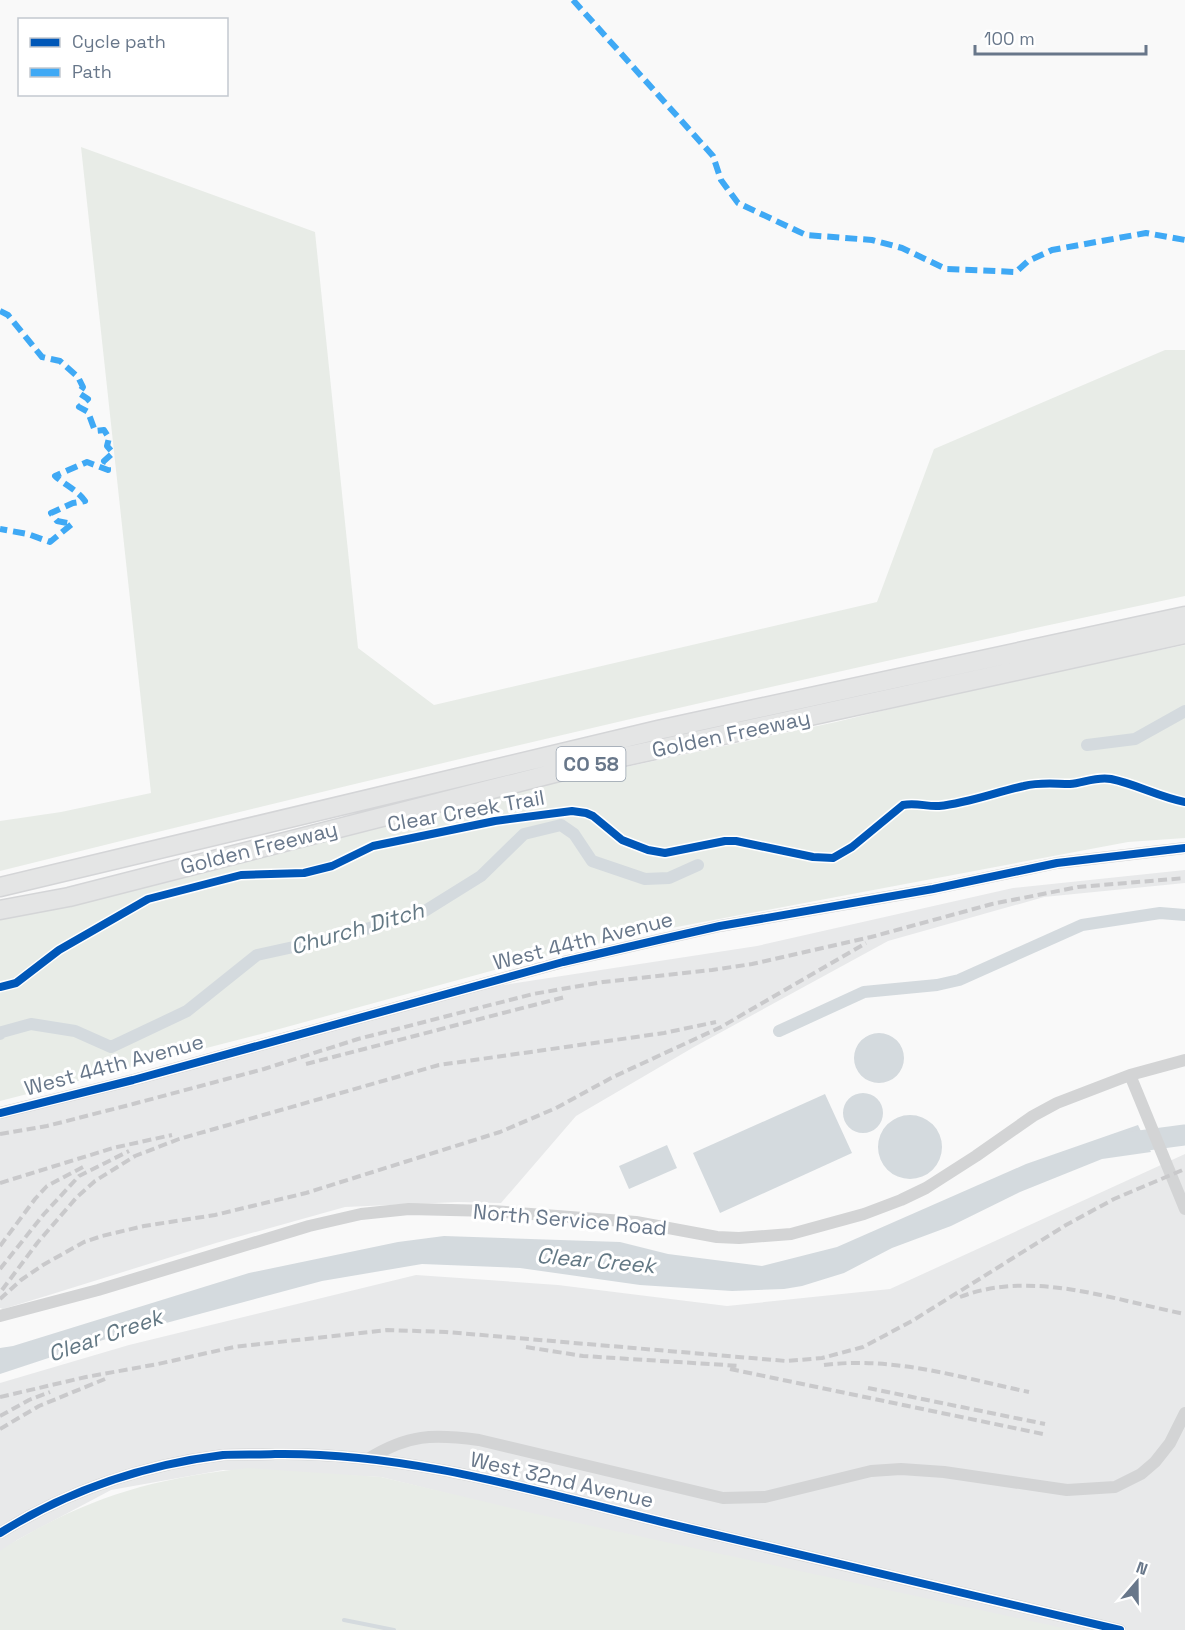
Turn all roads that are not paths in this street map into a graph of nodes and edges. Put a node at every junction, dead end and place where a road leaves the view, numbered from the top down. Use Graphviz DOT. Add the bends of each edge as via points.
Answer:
graph roads {
  1 [pos="1185,616"];
  2 [pos="1185,634"];
  3 [pos="1185,848"];
  4 [pos="0,887"];
  5 [pos="0,910"];
  6 [pos="1185,1060"];
  7 [pos="1130,1075"];
  8 [pos="0,1113"];
  9 [pos="1185,1209"];
  10 [pos="0,1316"];
  11 [pos="1185,1413"];
  12 [pos="368,1459"];
  13 [pos="0,1533"];
  14 [pos="1120,1630"];
  1 -- 4 [label="highway, Golden Freeway / CO 58" via="658,730"];
  2 -- 5 [label="highway, Golden Freeway / CO 58" via="586,765 69,897"];
  3 -- 8 [label="street, West 44th Avenue" via="1057,863 658,940"];
  6 -- 7 [label="street, North Service Road"];
  7 -- 9 [label="street"];
  7 -- 10 [label="street, North Service Road" via="1033,1116 926,1188 864,1214 791,1234 717,1237 636,1222 492,1211 410,1209 361,1214"];
  11 -- 12 [label="street" via="1170,1443 1141,1474 1115,1487 1086,1489 1067,1490 901,1468 871,1471 765,1497 723,1498 478,1440 438,1435 388,1446"];
  12 -- 13 [label="street, West 32nd Avenue" via="294,1454 189,1460 68,1496"];
  12 -- 14 [label="street, West 32nd Avenue" via="503,1483"];
}
